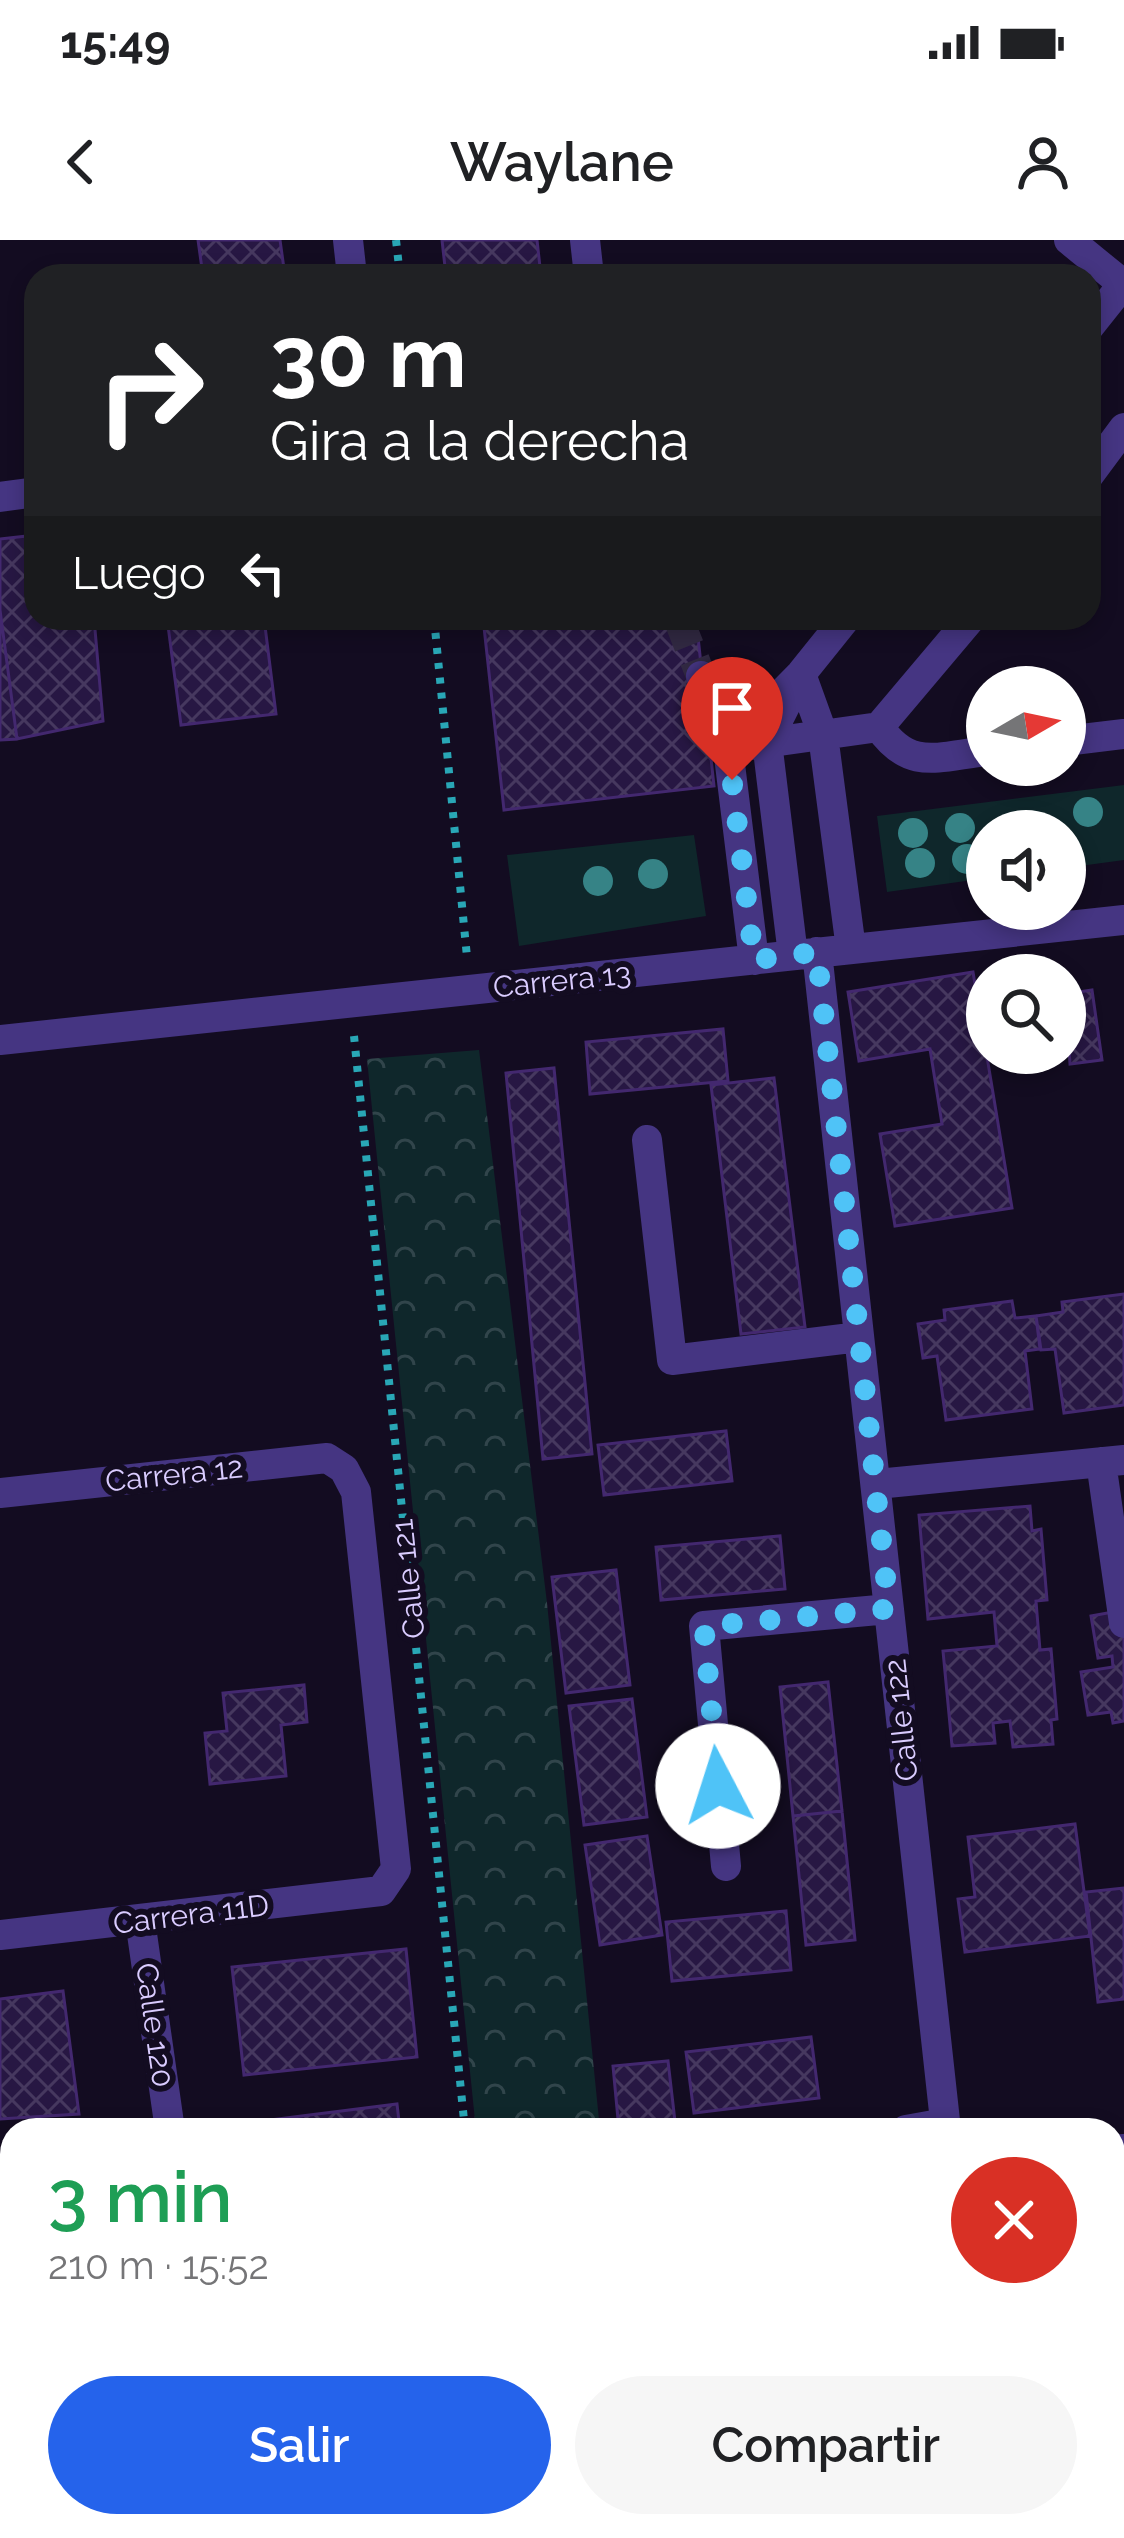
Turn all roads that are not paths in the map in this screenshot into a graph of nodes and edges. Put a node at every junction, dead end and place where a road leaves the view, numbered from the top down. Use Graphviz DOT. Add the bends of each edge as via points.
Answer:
graph roads {
  1 [pos="1069,240"];
  2 [pos="1099,264"];
  3 [pos="1124,284"];
  4 [pos="1101,312"];
  5 [pos="1124,428"];
  6 [pos="1101,459"];
  7 [pos="836,630"];
  8 [pos="960,630"];
  9 [pos="801,674"];
  10 [pos="701,676"];
  11 [pos="879,727"];
  12 [pos="1124,734"];
  13 [pos="823,735"];
  14 [pos="1086,739"];
  15 [pos="767,742"];
  16 [pos="728,748"];
  17 [pos="966,753"];
  18 [pos="1124,920"];
  19 [pos="851,949"];
  20 [pos="805,954"];
  21 [pos="754,960"];
  22 [pos="0,1040"];
  23 [pos="647,1140"];
  24 [pos="859,1337"];
  25 [pos="1112,1461"];
  26 [pos="344,1468"];
  27 [pos="877,1484"];
  28 [pos="0,1493"];
  29 [pos="889,1609"];
  30 [pos="1124,1623"];
  31 [pos="726,1866"];
  32 [pos="381,1891"];
  33 [pos="140,1920"];
  34 [pos="0,1935"];
  35 [pos="168,2118"];
  36 [pos="945,2118"];
  1 -- 2 [label="street"];
  3 -- 4 [label="street"];
  5 -- 6 [label="street"];
  7 -- 9 [label="street"];
  8 -- 11 [label="street"];
  9 -- 13 [label="street"];
  9 -- 15 [label="street"];
  9 -- 16 [label="street"];
  10 -- 16 [label="street"];
  11 -- 13 [label="street"];
  11 -- 17 [label="street" via="913,758"];
  12 -- 14 [label="street"];
  13 -- 15 [label="street"];
  13 -- 19 [label="street"];
  15 -- 16 [label="street"];
  15 -- 20 [label="street, Calle 122"];
  16 -- 21 [label="street"];
  18 -- 19 [label="street, Carrera 13"];
  19 -- 20 [label="street, Carrera 13"];
  20 -- 21 [label="street, Carrera 13"];
  20 -- 24 [label="street, Calle 122"];
  21 -- 22 [label="street, Carrera 13"];
  23 -- 24 [label="street" via="672,1360"];
  24 -- 27 [label="street, Calle 122"];
  25 -- 27 [label="street"];
  25 -- 30 [label="street"];
  26 -- 28 [label="street, Carrera 12" via="327,1458"];
  26 -- 32 [label="street, Calle 121" via="356,1492 396,1869"];
  27 -- 29 [label="street, Calle 122"];
  29 -- 31 [label="street" via="704,1626"];
  29 -- 36 [label="street, Calle 122"];
  32 -- 33 [label="street, Carrera 11D"];
  33 -- 34 [label="street, Carrera 11D"];
  33 -- 35 [label="street, Calle 120"];
}
